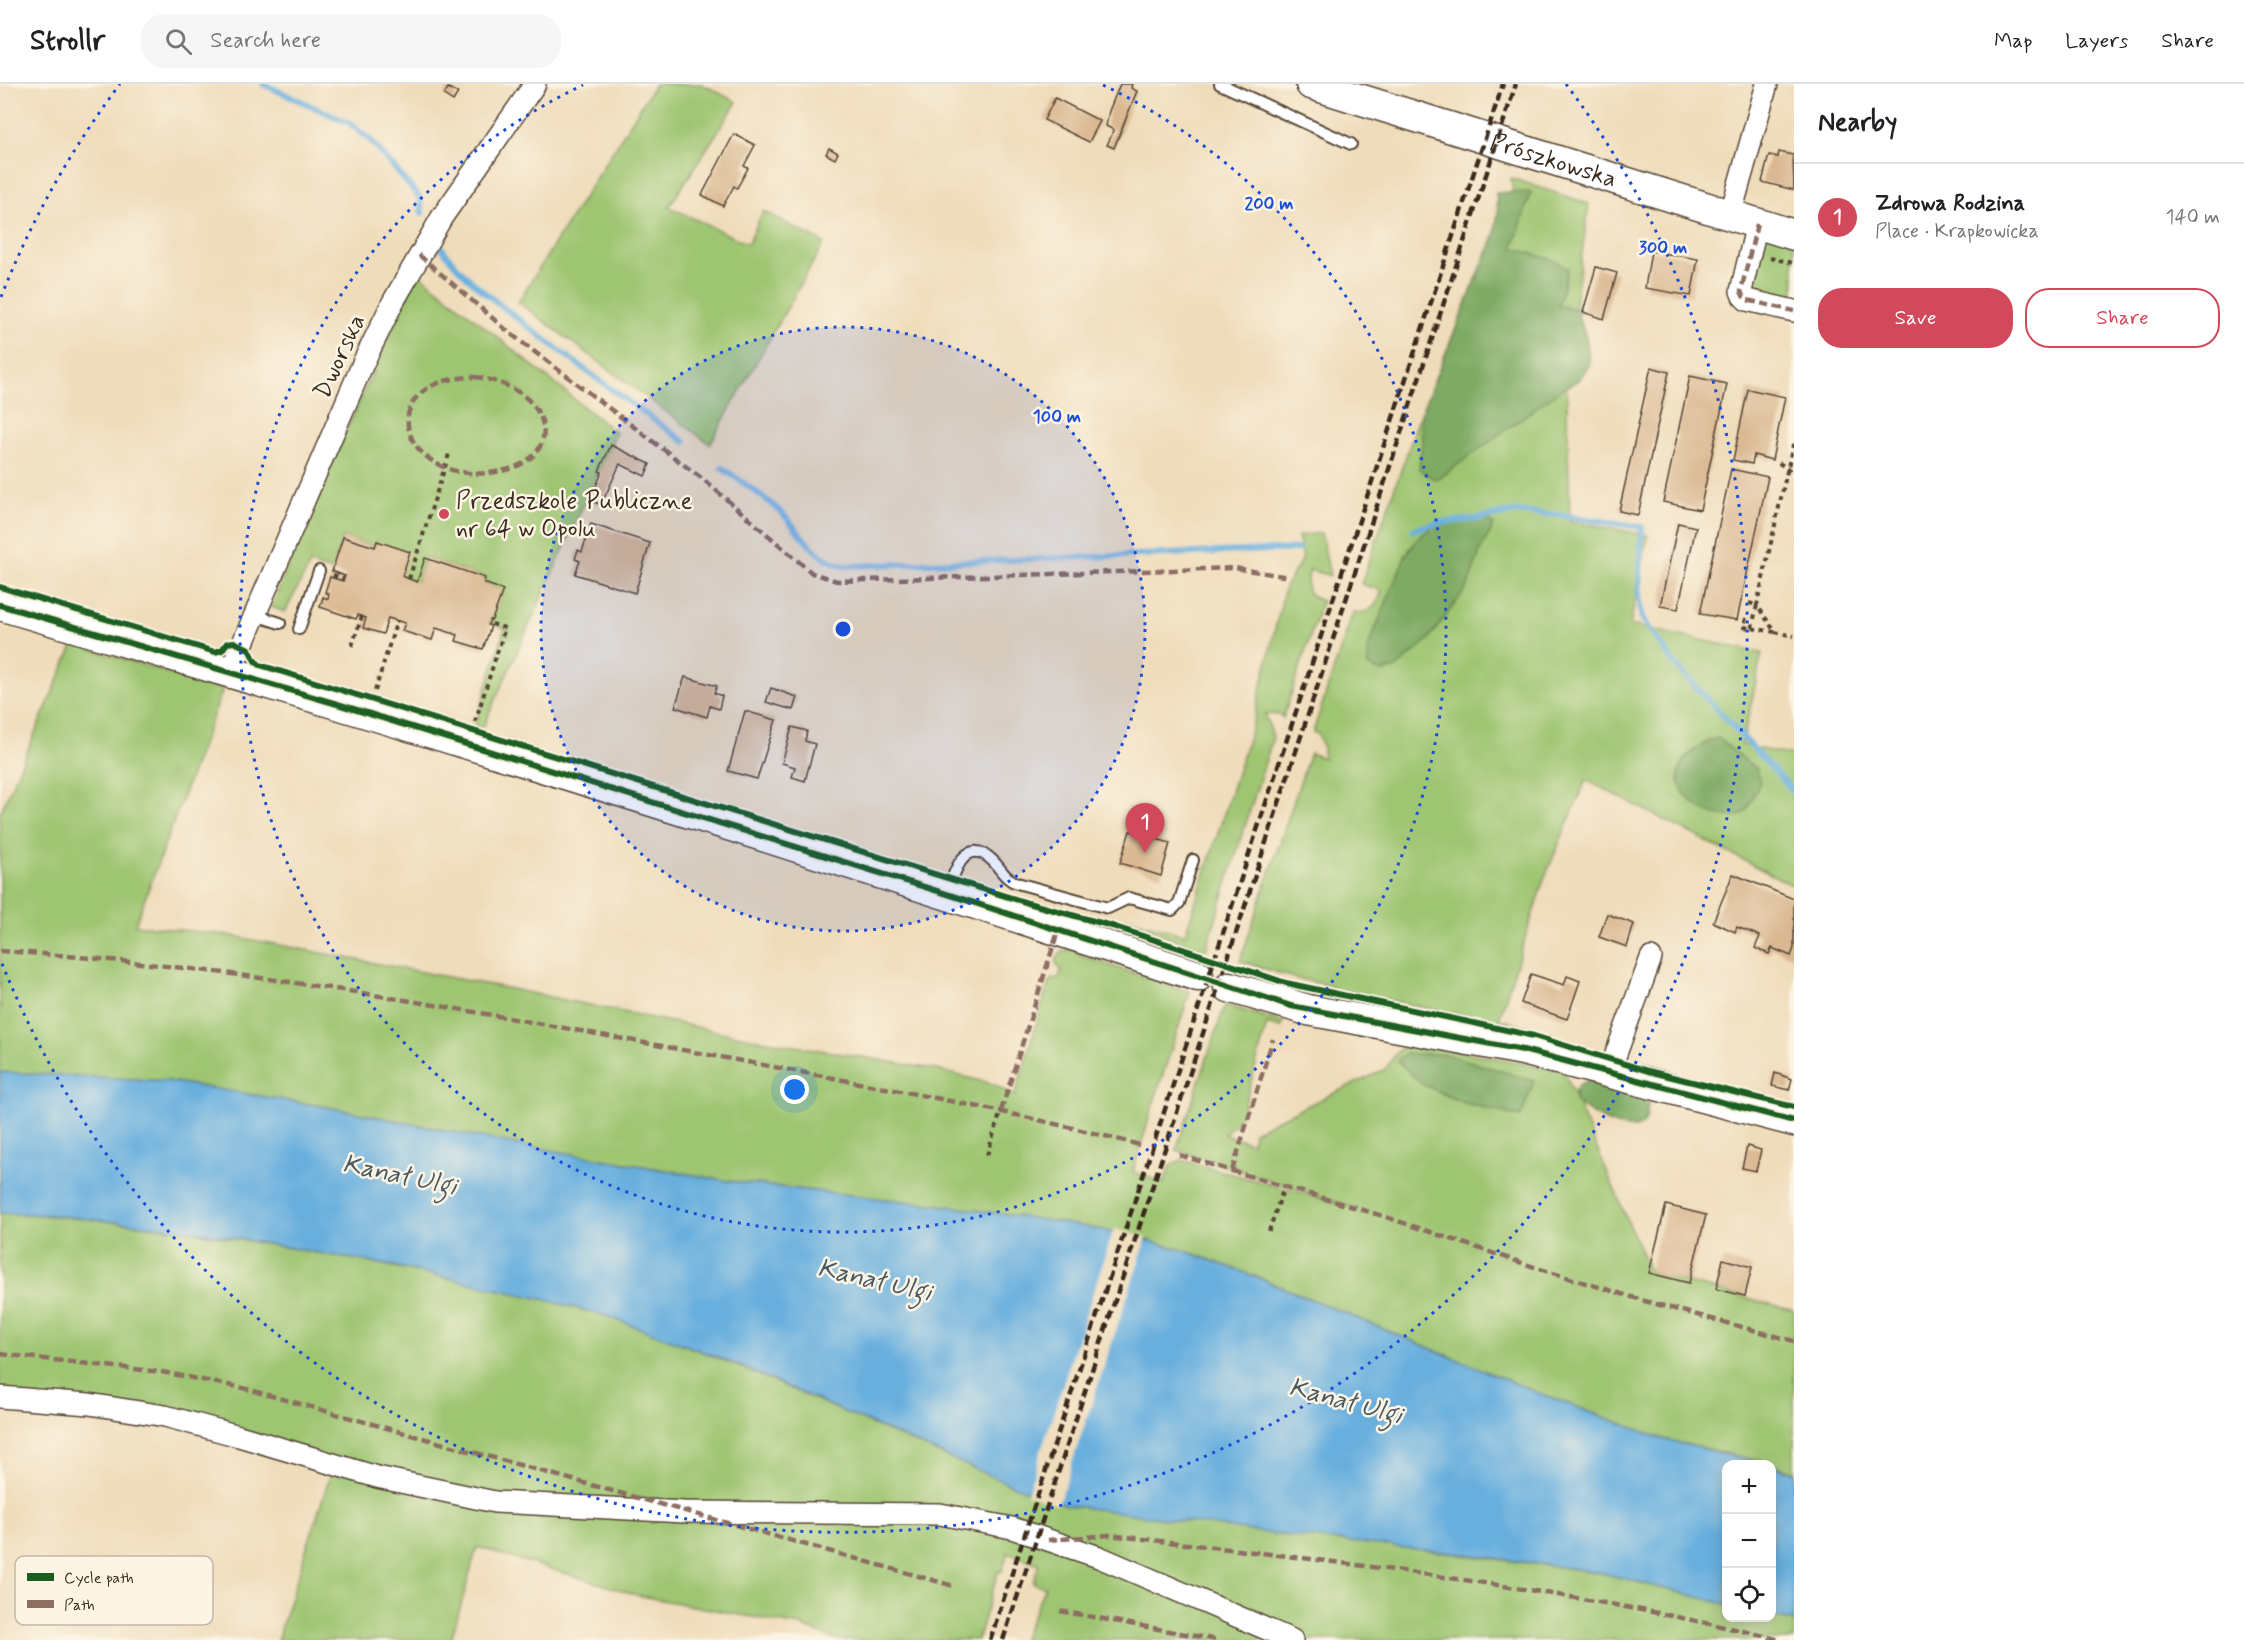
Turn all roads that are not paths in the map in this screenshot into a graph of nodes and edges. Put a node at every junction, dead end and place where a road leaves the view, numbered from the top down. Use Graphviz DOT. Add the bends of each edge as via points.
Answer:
graph roads {
  1 [pos="535,84"];
  2 [pos="1220,84"];
  3 [pos="1311,84"];
  4 [pos="1767,84"];
  5 [pos="1351,144"];
  6 [pos="1743,220"];
  7 [pos="1794,235"];
  8 [pos="1794,310"];
  9 [pos="320,571"];
  10 [pos="0,605"];
  11 [pos="255,615"];
  12 [pos="280,623"];
  13 [pos="299,629"];
  14 [pos="230,673"];
  15 [pos="1194,860"];
  16 [pos="947,894"];
  17 [pos="1650,958"];
  18 [pos="1198,976"];
  19 [pos="1229,987"];
  20 [pos="1609,1073"];
  21 [pos="1794,1121"];
  22 [pos="0,1397"];
  23 [pos="1292,1640"];
  1 -- 11 [label="street, Dworska" via="442,217 393,302"];
  2 -- 5 [label="lane"];
  3 -- 6 [label="street, Prószkowska"];
  4 -- 6 [label="street"];
  6 -- 7 [label="street, Prószkowska"];
  6 -- 8 [label="street" via="1749,253 1743,296"];
  9 -- 13 [label="lane"];
  10 -- 14 [label="street"];
  11 -- 12 [label="lane"];
  11 -- 14 [label="street, Dworska"];
  14 -- 16 [label="street" via="347,697"];
  15 -- 16 [label="lane" via="1179,903 1172,910 1129,898 1108,908 1017,883 1005,877 981,853 968,855 959,862"];
  16 -- 18 [label="street"];
  17 -- 20 [label="street"];
  19 -- 20 [label="street" via="1308,1010 1486,1042"];
  20 -- 21 [label="street"];
  22 -- 23 [label="street" via="89,1404 165,1416 377,1477 495,1502 684,1512 940,1514 980,1520 1099,1557"];
}
